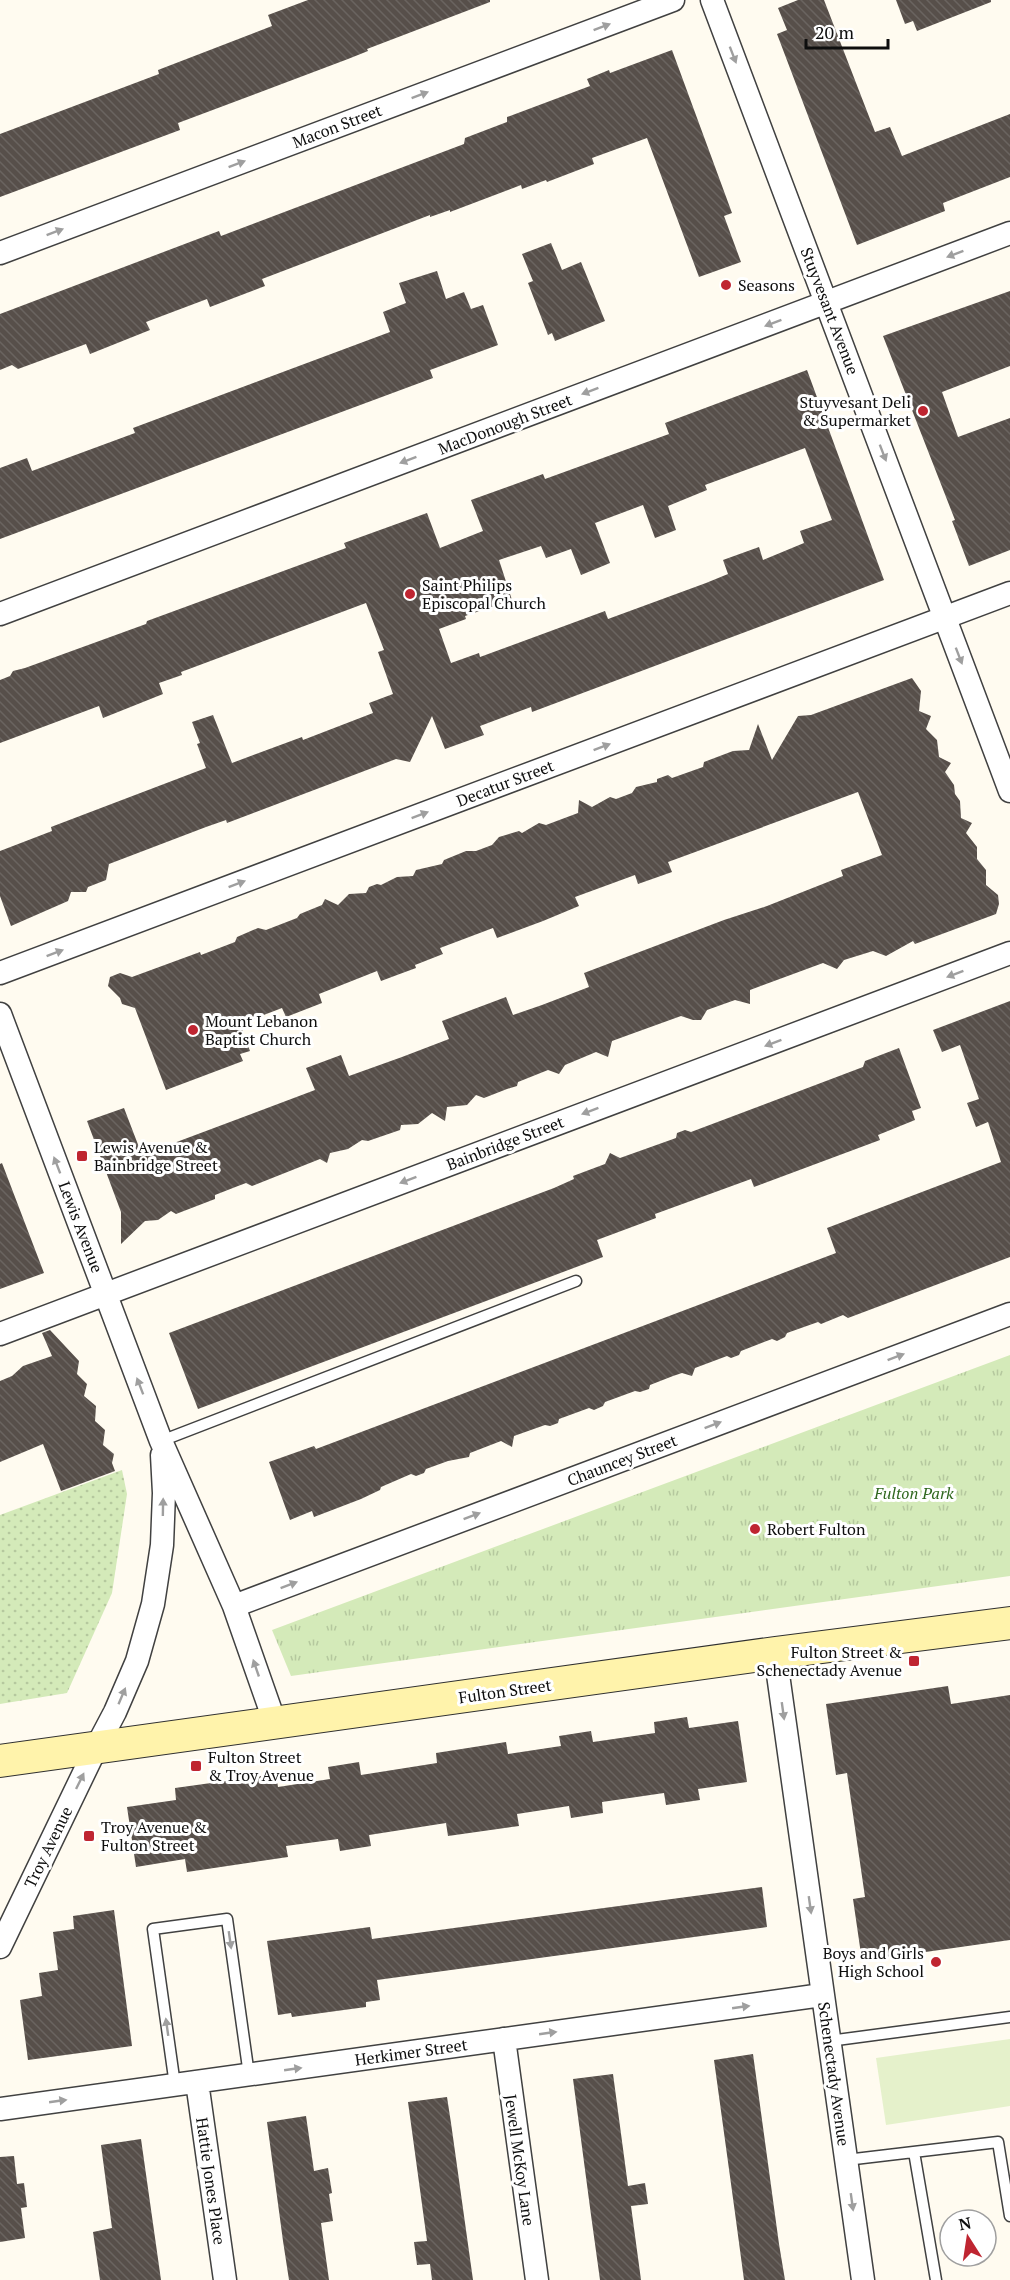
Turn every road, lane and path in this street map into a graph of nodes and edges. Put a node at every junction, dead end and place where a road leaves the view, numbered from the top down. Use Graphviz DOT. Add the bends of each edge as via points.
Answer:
graph roads {
  1 [pos="673,0"];
  2 [pos="712,0"];
  3 [pos="1010,233"];
  4 [pos="0,253"];
  5 [pos="826,303"];
  6 [pos="1010,593"];
  7 [pos="0,614"];
  8 [pos="945,618"];
  9 [pos="1010,791"];
  10 [pos="1010,953"];
  11 [pos="0,973"];
  12 [pos="0,1014"];
  13 [pos="576,1281"];
  14 [pos="105,1293"];
  15 [pos="1010,1314"];
  16 [pos="0,1334"];
  17 [pos="161,1441"];
  18 [pos="234,1606"];
  19 [pos="1010,1623"];
  20 [pos="775,1653"];
  21 [pos="275,1723"];
  22 [pos="96,1748"];
  23 [pos="0,1761"];
  24 [pos="0,1947"];
  25 [pos="822,1995"];
  26 [pos="1010,2017"];
  27 [pos="504,2040"];
  28 [pos="829,2041"];
  29 [pos="249,2075"];
  30 [pos="197,2082"];
  31 [pos="175,2085"];
  32 [pos="0,2109"];
  33 [pos="914,2152"];
  34 [pos="846,2160"];
  35 [pos="1010,2216"];
  36 [pos="225,2280"];
  37 [pos="537,2280"];
  38 [pos="863,2280"];
  39 [pos="936,2280"];
  4 -- 1 [label="street, Macon Street, one-way"];
  2 -- 5 [label="street, Stuyvesant Avenue, one-way"];
  3 -- 5 [label="street, MacDonough Street, one-way"];
  5 -- 7 [label="street, MacDonough Street, one-way"];
  5 -- 8 [label="street, Stuyvesant Avenue, one-way"];
  6 -- 8 [label="street, Decatur Street"];
  8 -- 9 [label="street, Stuyvesant Avenue, one-way"];
  11 -- 8 [label="street, Decatur Street, one-way"];
  10 -- 14 [label="street, Bainbridge Street, one-way"];
  14 -- 12 [label="street, Lewis Avenue, one-way"];
  13 -- 17 [label="lane"];
  14 -- 16 [label="street, Bainbridge Street"];
  17 -- 14 [label="street, Lewis Avenue, one-way"];
  18 -- 15 [label="street, Chauncey Street, one-way"];
  17 -- 18 [label="street, Lewis Avenue"];
  22 -- 17 [label="street, Lewis Avenue, one-way" via="137,1661 153,1604 162,1545"];
  21 -- 18 [label="street, Lewis Avenue, one-way"];
  19 -- 20 [label="main road, Fulton Street"];
  20 -- 21 [label="main road, Fulton Street"];
  20 -- 25 [label="street, Schenectady Avenue, one-way"];
  21 -- 22 [label="main road, Fulton Street"];
  22 -- 23 [label="main road, Fulton Street"];
  24 -- 22 [label="street, Troy Avenue, one-way"];
  27 -- 25 [label="street, Herkimer Street, one-way"];
  25 -- 28 [label="street, Schenectady Avenue"];
  26 -- 28 [label="lane"];
  29 -- 27 [label="street, Herkimer Street, one-way"];
  27 -- 37 [label="street, Jewell McKoy Lane"];
  28 -- 34 [label="street, Schenectady Avenue"];
  29 -- 30 [label="street, Herkimer Street"];
  31 -- 29 [label="lane, one-way" via="153,1929 227,1919"];
  30 -- 31 [label="street, Herkimer Street"];
  30 -- 36 [label="street, Hattie Jones Place"];
  32 -- 31 [label="street, Herkimer Street, one-way"];
  33 -- 34 [label="lane"];
  33 -- 35 [label="lane" via="998,2142"];
  33 -- 39 [label="lane"];
  34 -- 38 [label="street, Schenectady Avenue, one-way"];
}
